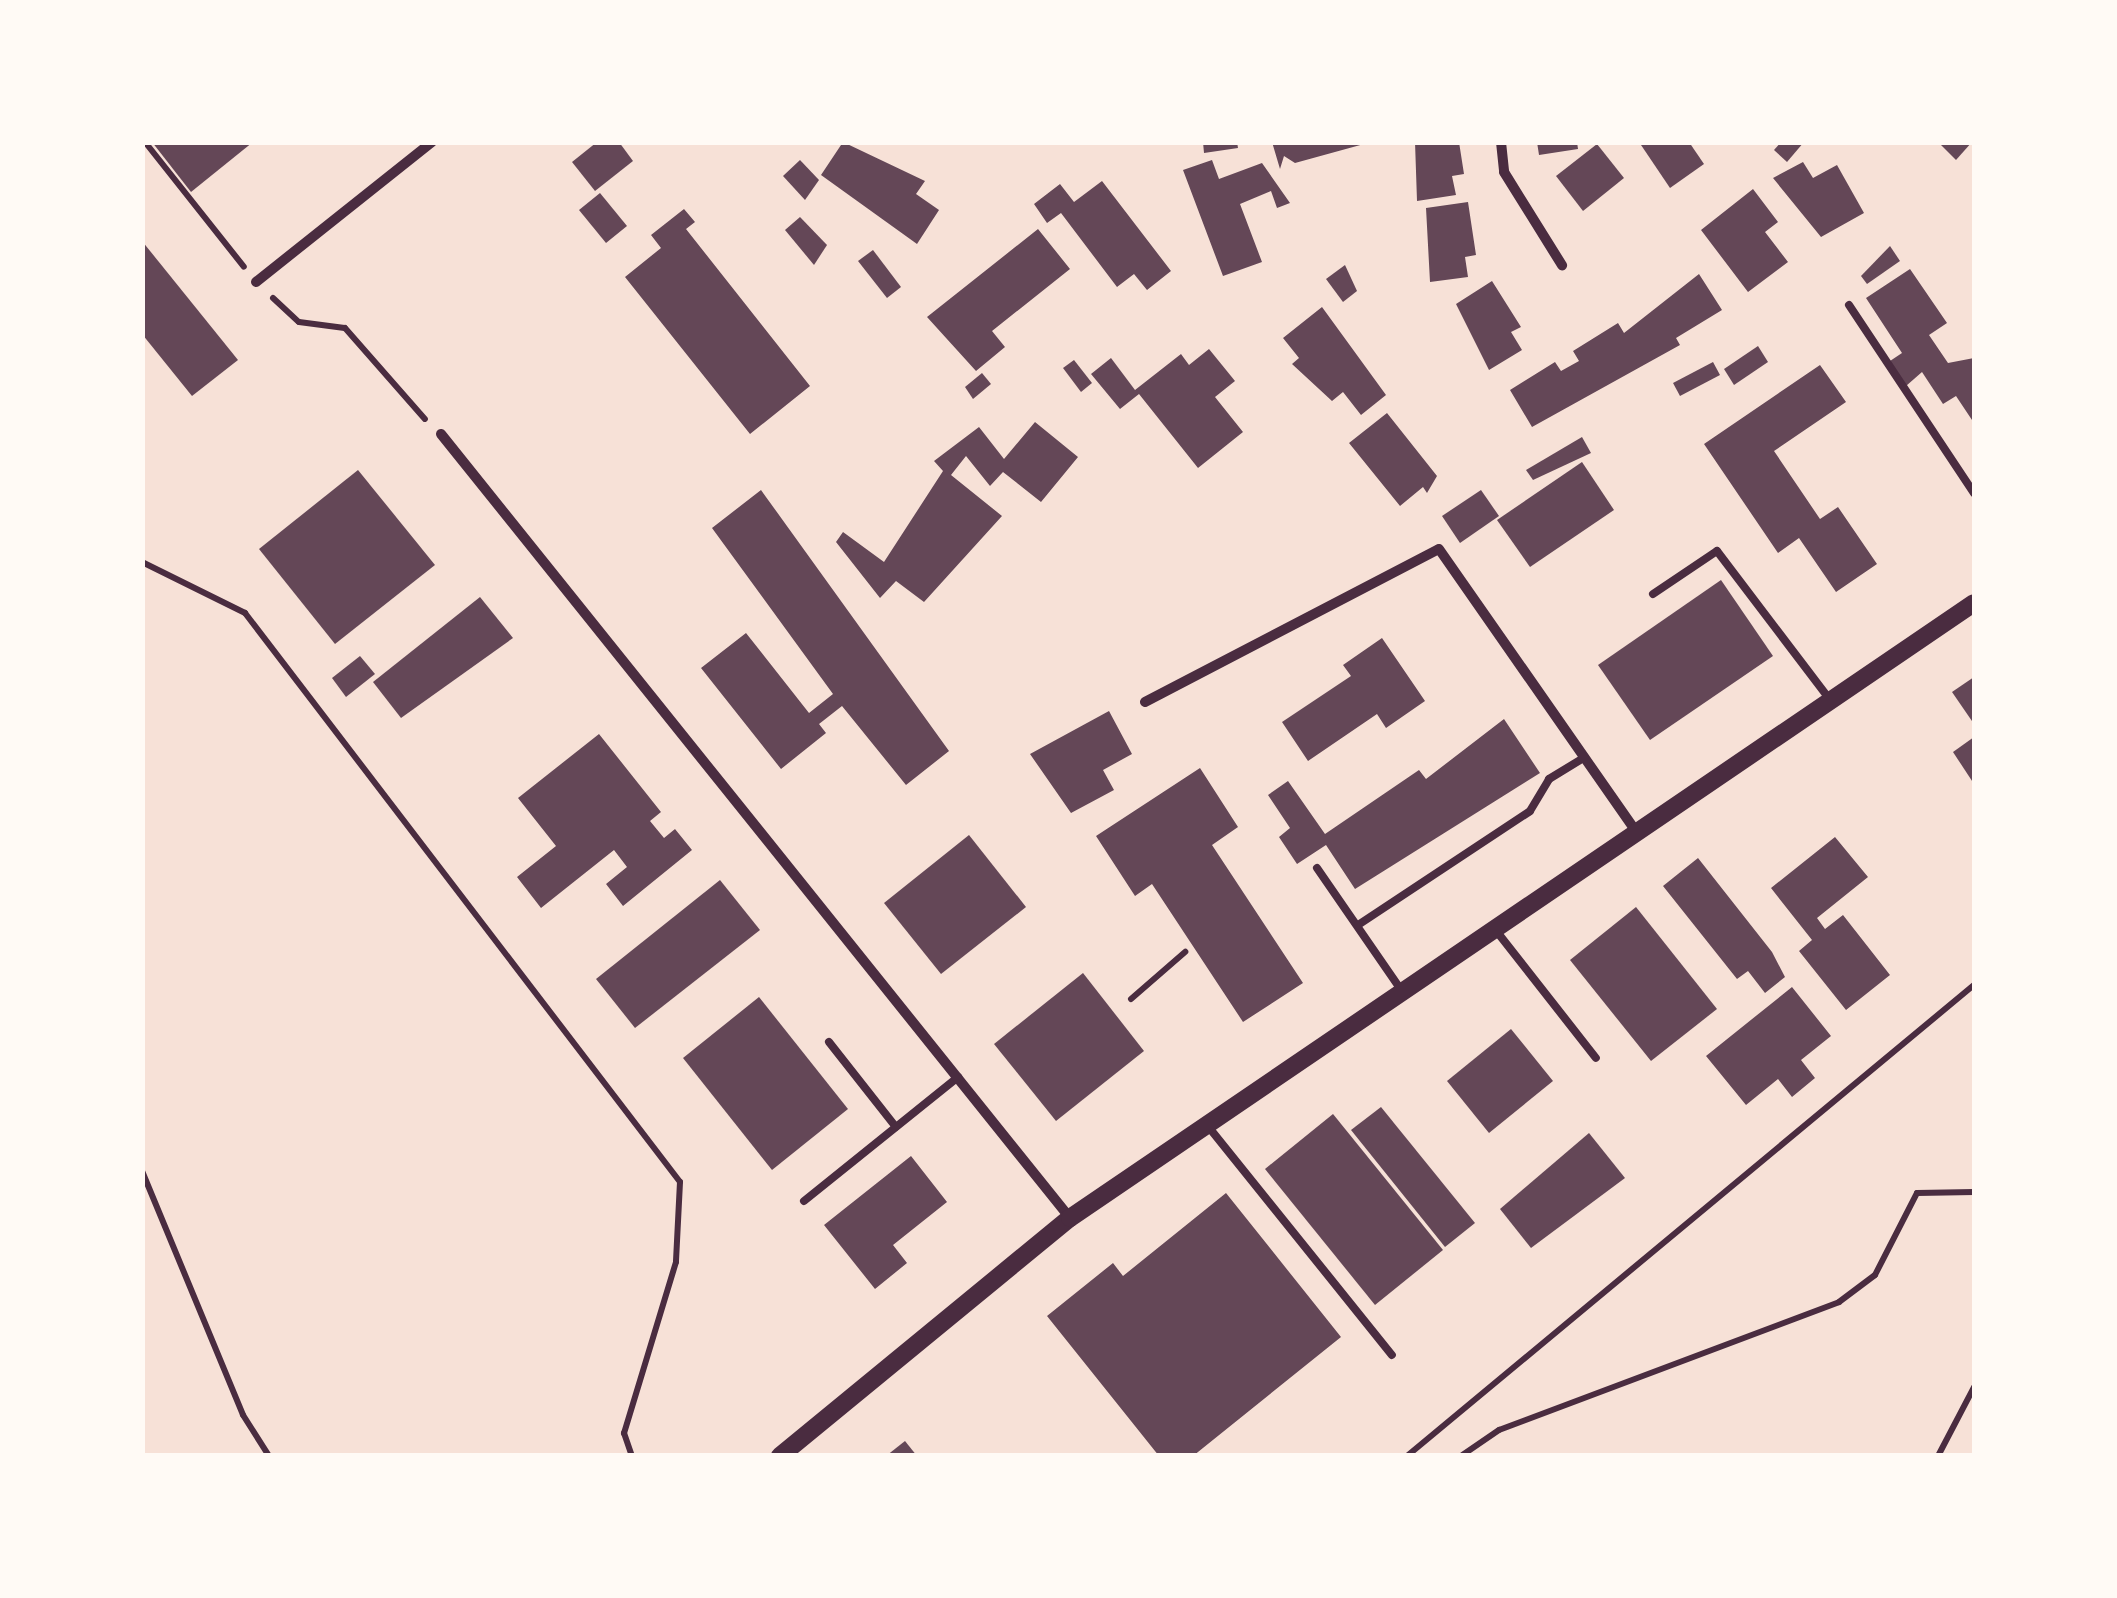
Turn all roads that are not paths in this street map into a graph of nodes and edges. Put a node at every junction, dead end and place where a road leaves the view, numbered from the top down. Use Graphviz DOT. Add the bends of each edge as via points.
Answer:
graph roads {
  1 [pos="432,142"];
  2 [pos="1501,142"];
  3 [pos="1562,265"];
  4 [pos="256,282"];
  5 [pos="1849,305"];
  6 [pos="441,434"];
  7 [pos="1974,493"];
  8 [pos="1654,594"];
  9 [pos="1974,603"];
  10 [pos="1830,700"];
  11 [pos="1145,702"];
  12 [pos="1584,757"];
  13 [pos="1636,831"];
  14 [pos="1318,868"];
  15 [pos="1358,925"];
  16 [pos="1494,928"];
  17 [pos="1402,990"];
  18 [pos="829,1042"];
  19 [pos="1596,1058"];
  20 [pos="958,1077"];
  21 [pos="1207,1125"];
  22 [pos="896,1127"];
  23 [pos="804,1202"];
  24 [pos="1070,1218"];
  25 [pos="1392,1355"];
  26 [pos="780,1456"];
  1 -- 4 [label="street"];
  2 -- 3 [label="street" via="1504,172"];
  5 -- 7 [label="lane"];
  6 -- 20 [label="street"];
  8 -- 10 [label="lane" via="1717,551"];
  9 -- 10 [label="street"];
  10 -- 13 [label="street"];
  11 -- 12 [label="street" via="1438,548"];
  12 -- 13 [label="street"];
  12 -- 15 [label="lane" via="1549,779 1530,810"];
  13 -- 16 [label="street"];
  14 -- 15 [label="lane"];
  15 -- 17 [label="lane"];
  16 -- 17 [label="street"];
  16 -- 19 [label="lane"];
  17 -- 21 [label="street"];
  18 -- 22 [label="lane"];
  20 -- 22 [label="lane"];
  20 -- 24 [label="street"];
  21 -- 24 [label="street"];
  21 -- 25 [label="lane"];
  22 -- 23 [label="lane"];
  24 -- 26 [label="street"];
}
